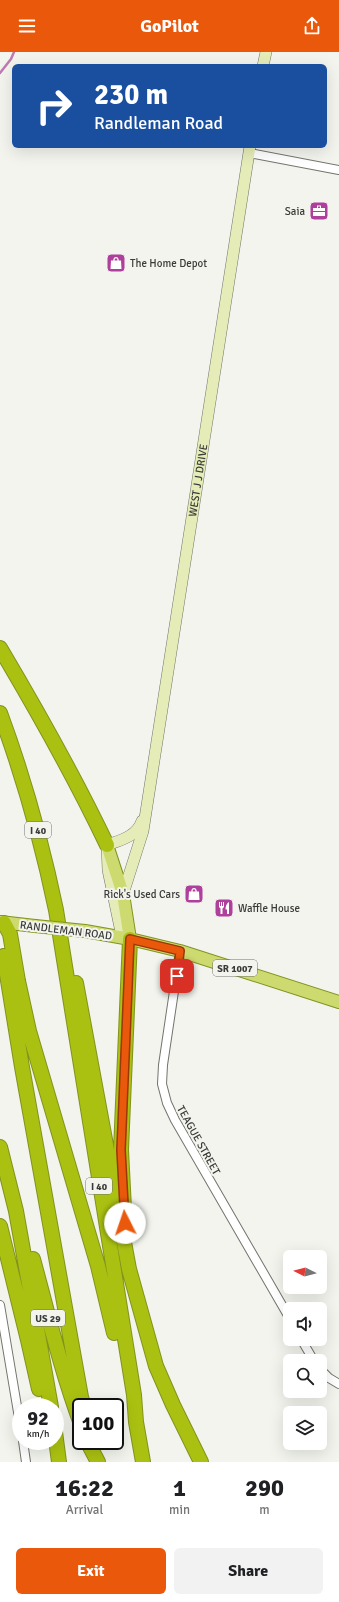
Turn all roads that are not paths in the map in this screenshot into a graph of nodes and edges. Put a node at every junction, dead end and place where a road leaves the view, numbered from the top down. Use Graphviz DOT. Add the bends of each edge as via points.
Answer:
graph roads {
  1 [pos="266,52"];
  2 [pos="263,64"];
  3 [pos="250,149"];
  4 [pos="339,170"];
  5 [pos="0,648"];
  6 [pos="0,713"];
  7 [pos="144,815"];
  8 [pos="107,845"];
  9 [pos="123,894"];
  10 [pos="2,922"];
  11 [pos="126,938"];
  12 [pos="62,950"];
  13 [pos="180,951"];
  14 [pos="339,1002"];
  15 [pos="0,1147"];
  16 [pos="16,1211"];
  17 [pos="0,1226"];
  18 [pos="128,1269"];
  19 [pos="0,1305"];
  20 [pos="283,1308"];
  21 [pos="327,1376"];
  22 [pos="339,1384"];
  23 [pos="16,1398"];
  24 [pos="41,1398"];
  25 [pos="49,1398"];
  26 [pos="82,1398"];
  27 [pos="72,1400"];
  28 [pos="136,1422"];
  29 [pos="24,1450"];
  30 [pos="52,1450"];
  31 [pos="57,1450"];
  32 [pos="92,1450"];
  33 [pos="96,1450"];
  34 [pos="26,1462"];
  35 [pos="55,1462"];
  36 [pos="59,1462"];
  37 [pos="98,1462"];
  38 [pos="143,1462"];
  39 [pos="202,1462"];
  1 -- 2 [label="street"];
  3 -- 4 [label="street"];
  3 -- 7 [label="street, WEST J J DRIVE"];
  5 -- 8 [label="highway"];
  6 -- 12 [label="highway, I 40" via="28,796 47,865"];
  7 -- 8 [label="street, WEST J J DRIVE" via="134,833"];
  7 -- 9 [label="street, WEST J J DRIVE" via="141,838"];
  8 -- 9 [label="main road, WEST J J DRIVE"];
  8 -- 11 [label="street" via="108,870"];
  9 -- 11 [label="main road, WEST J J DRIVE"];
  10 -- 11 [label="main road, RANDLEMAN ROAD / SR 1007, bridge"];
  10 -- 26 [label="highway" via="1,934 9,990"];
  10 -- 28 [label="highway" via="10,934 29,1031 98,1266"];
  11 -- 13 [label="main road, RANDLEMAN ROAD / SR 1007"];
  11 -- 18 [label="highway" via="121,1150"];
  12 -- 18 [label="highway" via="75,979"];
  12 -- 28 [label="highway, I 40" via="134,1395"];
  13 -- 14 [label="main road, RANDLEMAN ROAD / SR 1007"];
  13 -- 20 [label="street, TEAGUE STREET" via="163,1065 162,1084 167,1103"];
  15 -- 16 [label="highway"];
  16 -- 25 [label="highway"];
  16 -- 27 [label="highway, US 29" via="33,1256"];
  17 -- 24 [label="highway"];
  18 -- 39 [label="highway" via="156,1366"];
  19 -- 23 [label="street"];
  21 -- 22 [label="street"];
  28 -- 38 [label="highway, I 40"];
  29 -- 34 [label="street"];
  30 -- 35 [label="highway"];
  31 -- 36 [label="highway"];
  32 -- 37 [label="highway"];
  33 -- 37 [label="highway"];
}
